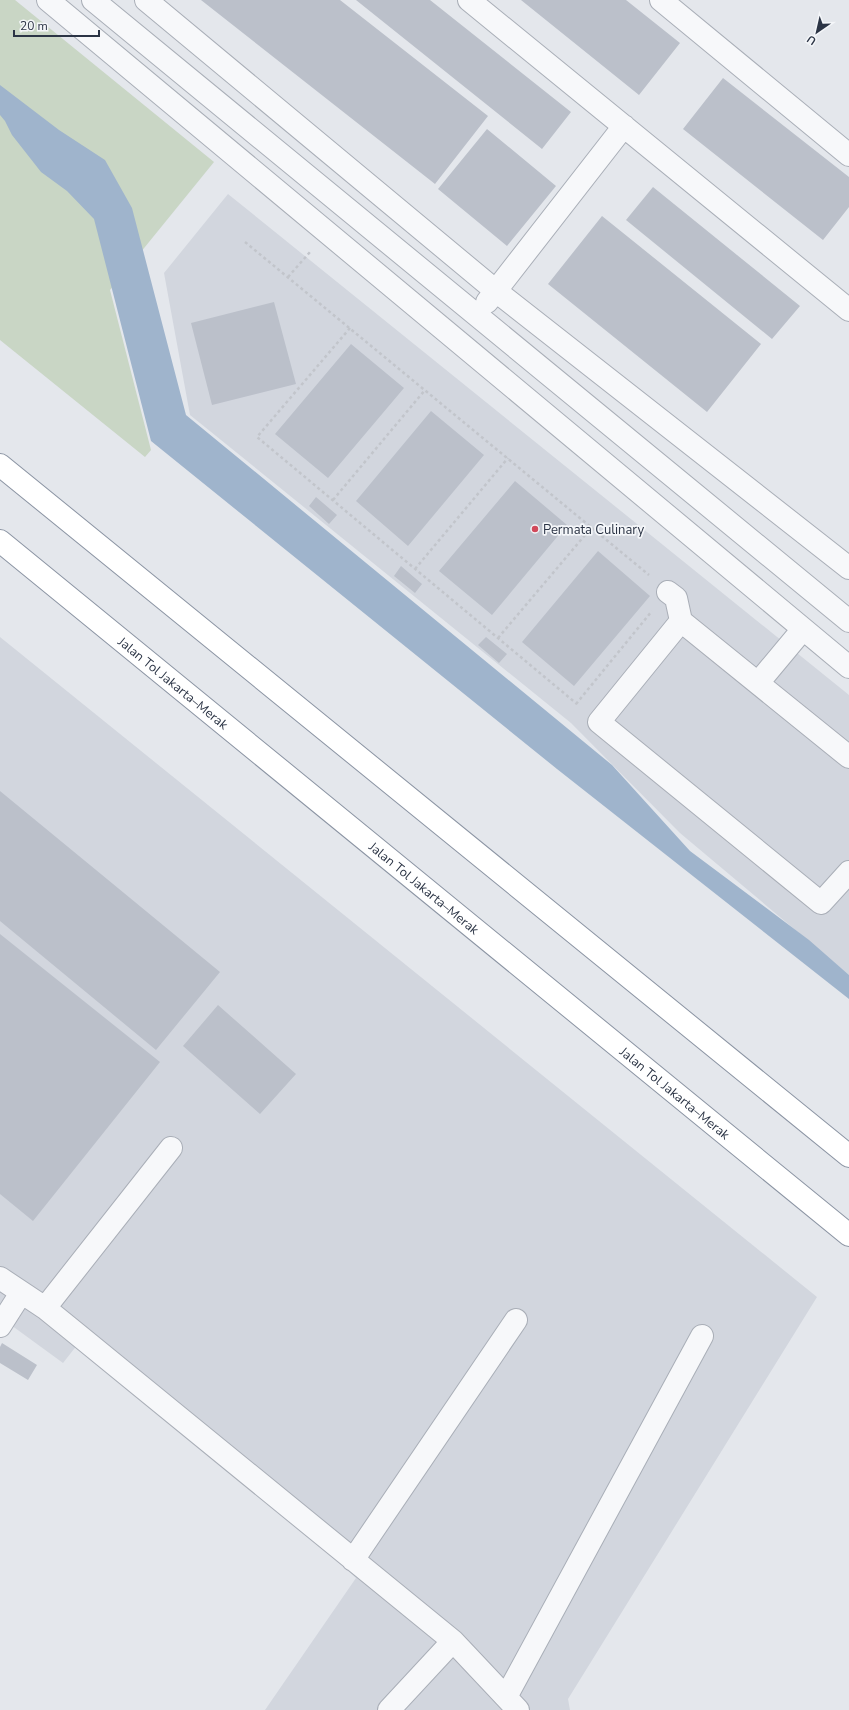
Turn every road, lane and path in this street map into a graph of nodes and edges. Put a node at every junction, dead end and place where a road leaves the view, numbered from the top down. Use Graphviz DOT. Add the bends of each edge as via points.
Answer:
graph roads {
  1 [pos="48,0"];
  2 [pos="93,0"];
  3 [pos="146,0"];
  4 [pos="469,0"];
  5 [pos="661,0"];
  6 [pos="624,126"];
  7 [pos="849,154"];
  8 [pos="326,232"];
  9 [pos="245,242"];
  10 [pos="288,277"];
  11 [pos="496,292"];
  12 [pos="849,310"];
  13 [pos="477,315"];
  14 [pos="350,328"];
  15 [pos="425,390"];
  16 [pos="508,458"];
  17 [pos="0,465"];
  18 [pos="333,500"];
  19 [pos="591,528"];
  20 [pos="0,541"];
  21 [pos="414,568"];
  22 [pos="849,568"];
  23 [pos="668,592"];
  24 [pos="681,621"];
  25 [pos="849,622"];
  26 [pos="803,629"];
  27 [pos="498,638"];
  28 [pos="849,667"];
  29 [pos="758,683"];
  30 [pos="576,704"];
  31 [pos="599,722"];
  32 [pos="849,757"];
  33 [pos="849,872"];
  34 [pos="171,1148"];
  35 [pos="849,1156"];
  36 [pos="849,1235"];
  37 [pos="0,1278"];
  38 [pos="21,1292"];
  39 [pos="45,1308"];
  40 [pos="516,1320"];
  41 [pos="0,1326"];
  42 [pos="702,1336"];
  43 [pos="353,1560"];
  44 [pos="452,1641"];
  45 [pos="512,1704"];
  46 [pos="389,1710"];
  1 -- 8 [label="street"];
  2 -- 13 [label="street"];
  3 -- 11 [label="street"];
  4 -- 6 [label="street"];
  5 -- 7 [label="street"];
  6 -- 11 [label="street"];
  6 -- 12 [label="street"];
  8 -- 10 [label="path"];
  8 -- 26 [label="street"];
  9 -- 10 [label="path"];
  10 -- 14 [label="path"];
  11 -- 13 [label="street"];
  11 -- 22 [label="street"];
  13 -- 25 [label="street"];
  14 -- 15 [label="path"];
  14 -- 18 [label="path" via="257,437"];
  15 -- 16 [label="path"];
  15 -- 18 [label="path"];
  16 -- 19 [label="path"];
  16 -- 21 [label="path"];
  17 -- 35 [label="highway"];
  18 -- 21 [label="path"];
  19 -- 23 [label="path"];
  19 -- 27 [label="path"];
  20 -- 36 [label="highway, Jalan Tol Jakarta–Merak"];
  21 -- 27 [label="path"];
  23 -- 24 [label="street" via="676,598"];
  23 -- 30 [label="path"];
  24 -- 29 [label="street"];
  24 -- 31 [label="street"];
  26 -- 28 [label="street"];
  26 -- 29 [label="street"];
  27 -- 30 [label="path"];
  29 -- 32 [label="street"];
  30 -- 31 [label="path"];
  31 -- 33 [label="street" via="822,903"];
  34 -- 39 [label="street"];
  37 -- 38 [label="street"];
  38 -- 39 [label="street"];
  38 -- 41 [label="street"];
  39 -- 43 [label="street"];
  40 -- 43 [label="street"];
  42 -- 45 [label="street"];
  43 -- 44 [label="street"];
  44 -- 45 [label="street"];
  44 -- 46 [label="street"];
}
